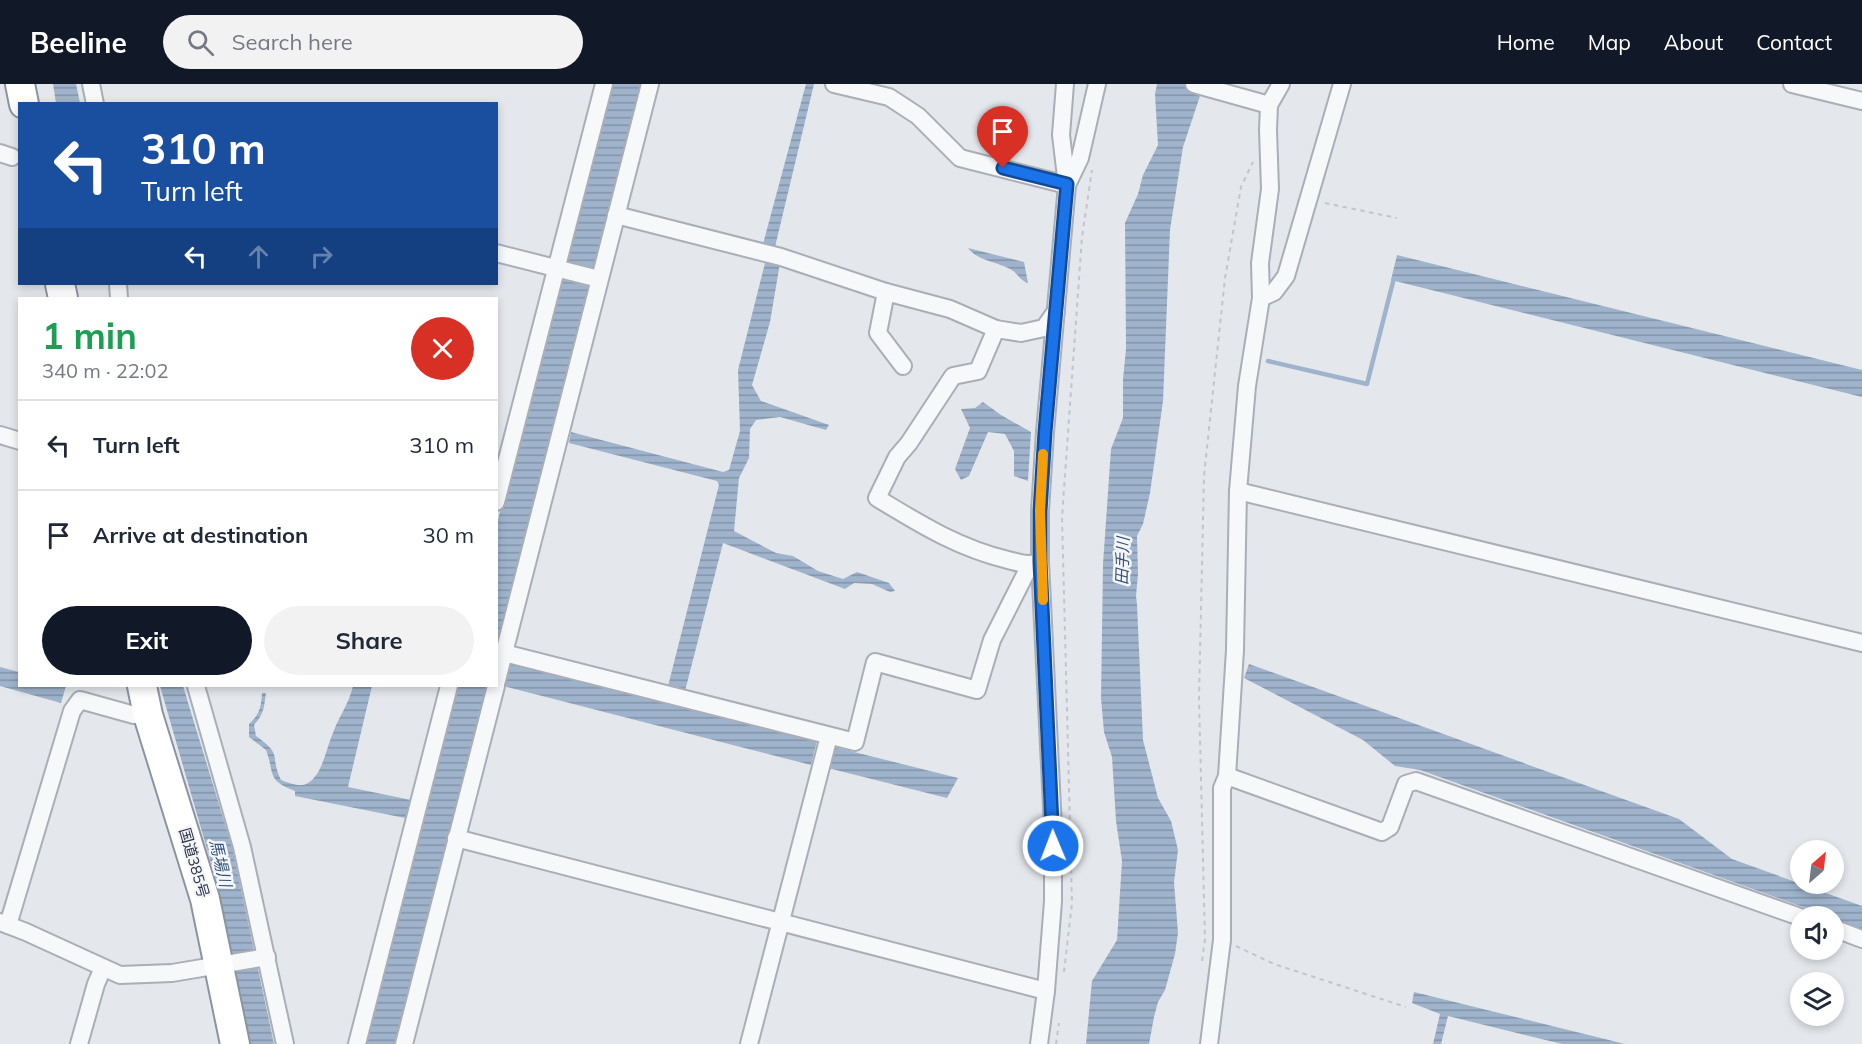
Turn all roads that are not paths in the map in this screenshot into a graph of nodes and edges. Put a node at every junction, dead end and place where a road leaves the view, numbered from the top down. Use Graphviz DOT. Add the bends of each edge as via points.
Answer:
graph roads {
  1 [pos="20,84"];
  2 [pos="91,84"];
  3 [pos="604,84"];
  4 [pos="650,84"];
  5 [pos="834,84"];
  6 [pos="1065,84"];
  7 [pos="1097,84"];
  8 [pos="1194,84"];
  9 [pos="1281,84"];
  10 [pos="1342,84"];
  11 [pos="1791,84"];
  12 [pos="1862,101"];
  13 [pos="24,102"];
  14 [pos="95,102"];
  15 [pos="1269,105"];
  16 [pos="1067,184"];
  17 [pos="616,215"];
  18 [pos="498,254"];
  19 [pos="578,274"];
  20 [pos="886,292"];
  21 [pos="1261,298"];
  22 [pos="1057,309"];
  23 [pos="996,329"];
  24 [pos="903,366"];
  25 [pos="0,435"];
  26 [pos="18,440"];
  27 [pos="1239,491"];
  28 [pos="498,496"];
  29 [pos="1035,564"];
  30 [pos="1862,643"];
  31 [pos="504,653"];
  32 [pos="498,677"];
  33 [pos="142,687"];
  34 [pos="196,687"];
  35 [pos="449,687"];
  36 [pos="495,687"];
  37 [pos="148,715"];
  38 [pos="829,736"];
  39 [pos="1227,776"];
  40 [pos="456,838"];
  41 [pos="1790,913"];
  42 [pos="780,922"];
  43 [pos="4,924"];
  44 [pos="1844,932"];
  45 [pos="1862,939"];
  46 [pos="264,957"];
  47 [pos="224,964"];
  48 [pos="103,968"];
  49 [pos="1046,991"];
  50 [pos="80,1044"];
  51 [pos="235,1044"];
  52 [pos="285,1044"];
  53 [pos="357,1044"];
  54 [pos="404,1044"];
  55 [pos="749,1044"];
  56 [pos="1039,1044"];
  57 [pos="1209,1044"];
  1 -- 13 [label="highway"];
  2 -- 14 [label="street"];
  3 -- 19 [label="street"];
  4 -- 17 [label="street"];
  5 -- 16 [label="street" via="889,98 918,116 960,158"];
  6 -- 16 [label="street" via="1061,135"];
  7 -- 16 [label="street" via="1080,158"];
  8 -- 15 [label="street"];
  9 -- 15 [label="street"];
  10 -- 21 [label="street" via="1286,276 1274,292"];
  11 -- 12 [label="street"];
  15 -- 21 [label="street" via="1270,189 1260,263"];
  16 -- 22 [label="street"];
  17 -- 19 [label="street"];
  17 -- 20 [label="street" via="781,257"];
  18 -- 19 [label="street"];
  19 -- 28 [label="street"];
  19 -- 31 [label="street"];
  20 -- 23 [label="street" via="950,309"];
  20 -- 24 [label="street" via="878,333"];
  21 -- 27 [label="street" via="1247,386"];
  22 -- 23 [label="street" via="1044,328 1021,333"];
  22 -- 29 [label="street"];
  23 -- 29 [label="street" via="978,371 953,376 897,457 877,498 928,529 979,553"];
  25 -- 26 [label="street"];
  27 -- 30 [label="street"];
  27 -- 39 [label="street"];
  29 -- 38 [label="street" via="992,640 976,690 875,662 855,742"];
  29 -- 49 [label="street" via="1053,839"];
  31 -- 32 [label="street"];
  31 -- 38 [label="street"];
  33 -- 37 [label="highway, 国道385号"];
  34 -- 46 [label="street" via="242,847"];
  35 -- 53 [label="street"];
  36 -- 40 [label="street"];
  37 -- 43 [label="street" via="80,700 72,711"];
  37 -- 47 [label="highway, 国道385号"];
  38 -- 42 [label="street"];
  39 -- 41 [label="street" via="1382,832 1390,827 1406,784 1416,781"];
  39 -- 57 [label="street" via="1222,788 1222,940"];
  40 -- 42 [label="street"];
  40 -- 54 [label="street"];
  42 -- 49 [label="street"];
  42 -- 55 [label="street"];
  43 -- 48 [label="street"];
  44 -- 45 [label="street"];
  46 -- 47 [label="street"];
  46 -- 52 [label="street"];
  47 -- 48 [label="street" via="172,973 120,975"];
  47 -- 51 [label="highway, 国道385号"];
  48 -- 50 [label="street"];
  49 -- 56 [label="street"];
}
